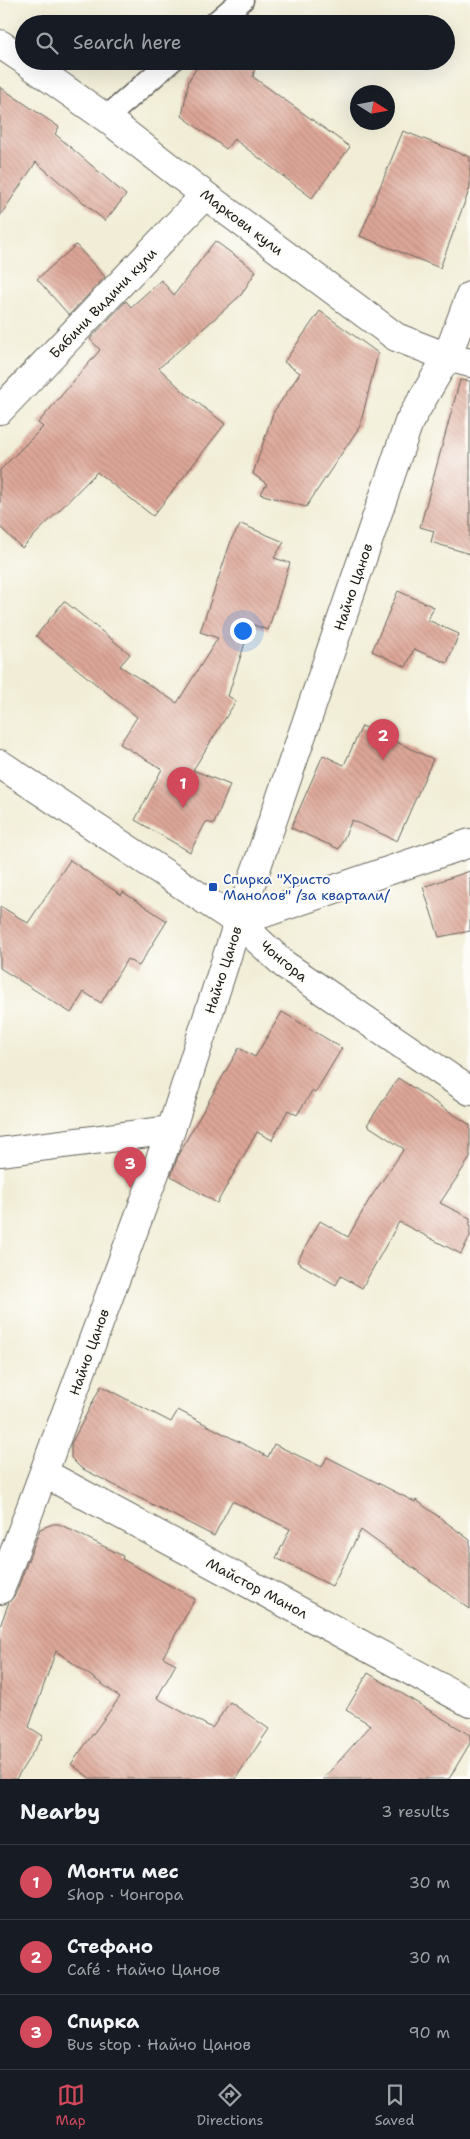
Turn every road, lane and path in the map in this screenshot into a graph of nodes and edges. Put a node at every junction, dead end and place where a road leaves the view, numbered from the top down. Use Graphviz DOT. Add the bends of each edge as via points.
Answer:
graph roads {
  1 [pos="242,0"];
  2 [pos="224,15"];
  3 [pos="0,44"];
  4 [pos="15,55"];
  5 [pos="37,70"];
  6 [pos="161,70"];
  7 [pos="106,118"];
  8 [pos="205,195"];
  9 [pos="470,296"];
  10 [pos="458,360"];
  11 [pos="0,410"];
  12 [pos="0,764"];
  13 [pos="470,843"];
  14 [pos="238,922"];
  15 [pos="470,1091"];
  16 [pos="171,1130"];
  17 [pos="0,1152"];
  18 [pos="44,1473"];
  19 [pos="0,1590"];
  20 [pos="470,1703"];
  1 -- 2 [label="lane"];
  3 -- 4 [label="street, Маркови кули"];
  5 -- 7 [label="street, Маркови кули"];
  6 -- 7 [label="lane"];
  7 -- 8 [label="street, Маркови кули"];
  8 -- 10 [label="street, Маркови кули" via="396,337"];
  8 -- 11 [label="street, Бабини Видини кули"];
  9 -- 10 [label="street, Найчо Цанов"];
  10 -- 14 [label="street, Найчо Цанов" via="409,422"];
  12 -- 14 [label="street, Чонгора"];
  13 -- 14 [label="street"];
  14 -- 15 [label="street, Чонгора" via="284,965"];
  14 -- 16 [label="street, Найчо Цанов"];
  16 -- 17 [label="street"];
  16 -- 18 [label="street, Найчо Цанов"];
  18 -- 19 [label="street, Найчо Цанов"];
  18 -- 20 [label="street, Майстор Манол"];
}
